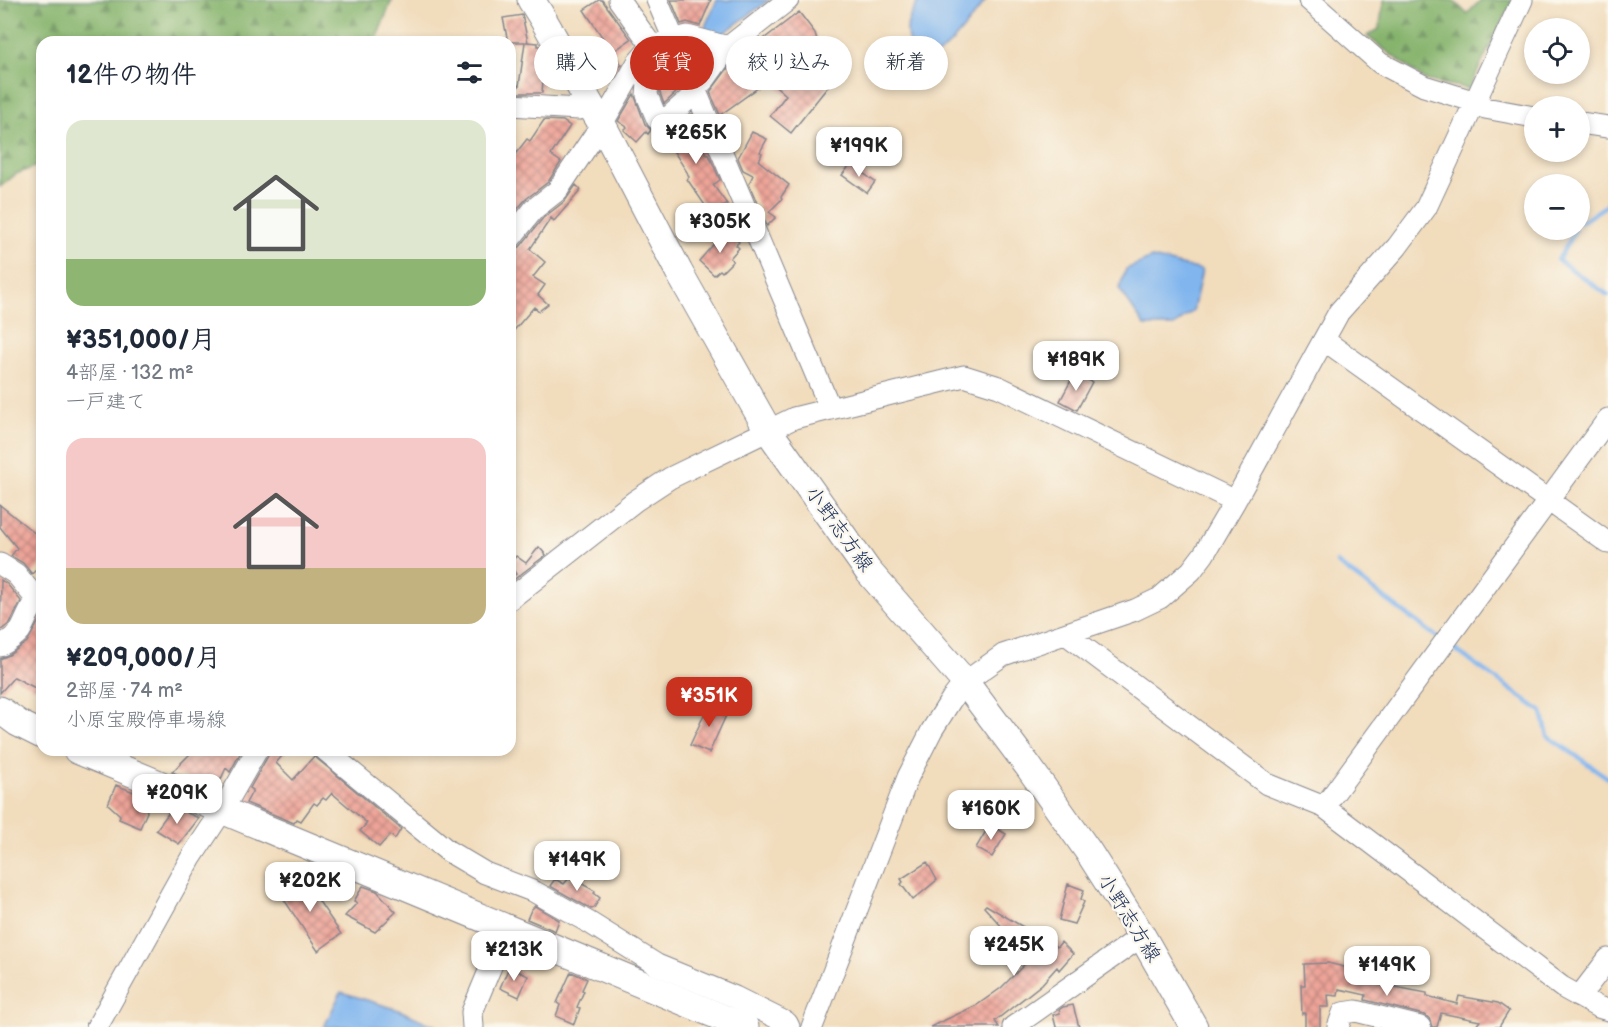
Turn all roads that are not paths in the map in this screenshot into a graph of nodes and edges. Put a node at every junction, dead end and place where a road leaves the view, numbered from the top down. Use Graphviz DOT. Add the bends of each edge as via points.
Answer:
graph roads {
  1 [pos="531,0"];
  2 [pos="619,0"];
  3 [pos="657,0"];
  4 [pos="788,0"];
  5 [pos="1309,0"];
  6 [pos="1522,0"];
  7 [pos="642,36"];
  8 [pos="672,36"];
  9 [pos="742,36"];
  10 [pos="726,50"];
  11 [pos="714,67"];
  12 [pos="630,76"];
  13 [pos="647,90"];
  14 [pos="694,90"];
  15 [pos="696,90"];
  16 [pos="587,101"];
  17 [pos="1476,102"];
  18 [pos="516,105"];
  19 [pos="1524,115"];
  20 [pos="602,124"];
  21 [pos="1590,124"];
  22 [pos="1608,127"];
  23 [pos="516,232"];
  24 [pos="1324,340"];
  25 [pos="831,408"];
  26 [pos="1608,419"];
  27 [pos="768,430"];
  28 [pos="1549,499"];
  29 [pos="1235,501"];
  30 [pos="1608,543"];
  31 [pos="0,564"];
  32 [pos="516,594"];
  33 [pos="36,596"];
  34 [pos="36,604"];
  35 [pos="1066,634"];
  36 [pos="0,646"];
  37 [pos="965,682"];
  38 [pos="1,713"];
  39 [pos="36,732"];
  40 [pos="91,756"];
  41 [pos="254,756"];
  42 [pos="332,756"];
  43 [pos="1324,807"];
  44 [pos="222,811"];
  45 [pos="507,928"];
  46 [pos="1142,936"];
  47 [pos="1608,959"];
  48 [pos="1579,997"];
  49 [pos="1608,1010"];
  50 [pos="98,1027"];
  51 [pos="473,1027"];
  52 [pos="745,1027"];
  53 [pos="789,1027"];
  54 [pos="812,1027"];
  55 [pos="1013,1027"];
  56 [pos="1194,1027"];
  57 [pos="1338,1027"];
  58 [pos="1420,1027"];
  1 -- 16 [label="main road, 小野志方線"];
  2 -- 7 [label="street"];
  3 -- 8 [label="street"];
  4 -- 9 [label="street"];
  5 -- 17 [label="street" via="1380,63 1424,86"];
  6 -- 17 [label="street"];
  10 -- 11 [label="street"];
  12 -- 20 [label="street"];
  13 -- 14 [label="street" via="657,119 664,121"];
  15 -- 25 [label="street"];
  16 -- 18 [label="street" via="579,109"];
  16 -- 20 [label="main road, 小野志方線"];
  17 -- 19 [label="street" via="1485,108"];
  17 -- 24 [label="street" via="1426,208 1339,312"];
  20 -- 23 [label="street" via="557,191 534,209"];
  20 -- 27 [label="main road, 小野志方線"];
  21 -- 22 [label="street"];
  24 -- 28 [label="street"];
  24 -- 29 [label="street"];
  25 -- 27 [label="street"];
  25 -- 29 [label="street" via="964,376 999,387"];
  26 -- 28 [label="street"];
  27 -- 32 [label="street" via="670,478"];
  27 -- 37 [label="main road, 小野志方線" via="868,571"];
  28 -- 30 [label="street"];
  28 -- 43 [label="street"];
  29 -- 35 [label="street" via="1204,554 1177,585 1135,610"];
  31 -- 33 [label="street" via="16,574"];
  34 -- 36 [label="street" via="19,632"];
  35 -- 37 [label="street" via="1003,655"];
  35 -- 43 [label="street" via="1267,784"];
  37 -- 46 [label="main road, 小野志方線" via="1088,851"];
  37 -- 54 [label="street" via="932,730 908,777"];
  38 -- 39 [label="main road"];
  40 -- 44 [label="main road"];
  41 -- 44 [label="street"];
  42 -- 53 [label="street" via="448,851 485,873 535,892 657,964 735,997"];
  43 -- 48 [label="street"];
  44 -- 45 [label="main road"];
  44 -- 50 [label="street" via="191,858"];
  45 -- 51 [label="street" via="472,1012"];
  45 -- 52 [label="main road"];
  46 -- 55 [label="street"];
  46 -- 56 [label="main road, 小野志方線"];
  47 -- 48 [label="street"];
  48 -- 49 [label="street"];
  57 -- 58 [label="street" via="1343,1013 1356,1011"];
}
